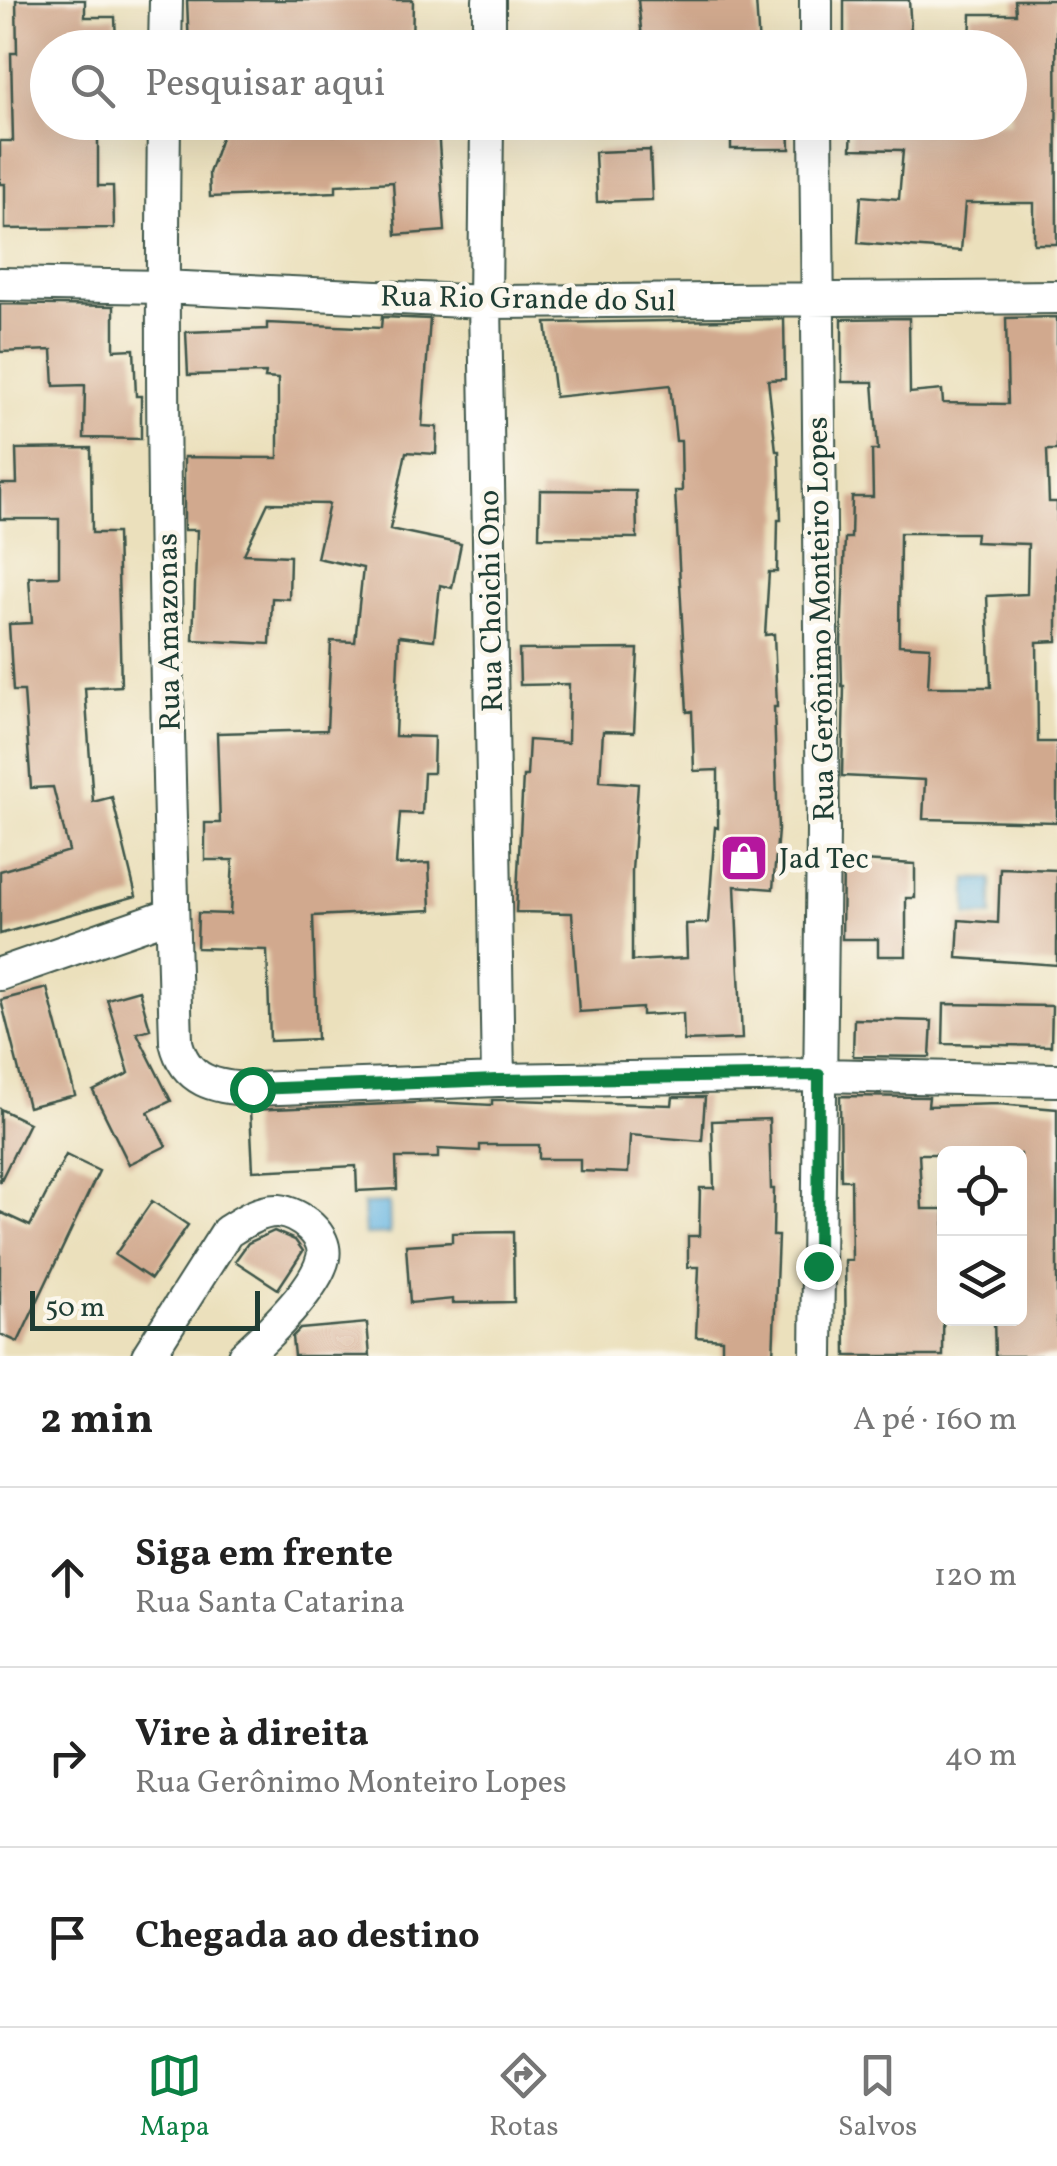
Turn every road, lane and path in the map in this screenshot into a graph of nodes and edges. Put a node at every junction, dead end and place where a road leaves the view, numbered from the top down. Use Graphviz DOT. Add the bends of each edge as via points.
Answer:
graph roads {
  1 [pos="166,0"];
  2 [pos="489,0"];
  3 [pos="816,0"];
  4 [pos="165,30"];
  5 [pos="488,30"];
  6 [pos="816,30"];
  7 [pos="164,140"];
  8 [pos="488,140"];
  9 [pos="816,140"];
  10 [pos="0,284"];
  11 [pos="162,287"];
  12 [pos="1057,296"];
  13 [pos="816,299"];
  14 [pos="485,302"];
  15 [pos="172,914"];
  16 [pos="0,974"];
  17 [pos="819,1075"];
  18 [pos="498,1080"];
  19 [pos="1057,1080"];
  20 [pos="148,1356"];
  21 [pos="244,1356"];
  22 [pos="817,1356"];
  1 -- 4 [label="street"];
  2 -- 5 [label="street"];
  3 -- 6 [label="street"];
  7 -- 11 [label="street, Rua Amazonas"];
  8 -- 14 [label="street, Rua Choichi Ono"];
  9 -- 13 [label="street, Rua Gerônimo Monteiro Lopes"];
  10 -- 11 [label="street, Rua Rio Grande do Sul"];
  11 -- 14 [label="street, Rua Rio Grande do Sul"];
  11 -- 15 [label="street, Rua Amazonas"];
  12 -- 13 [label="street, Rua Rio Grande do Sul"];
  13 -- 14 [label="street, Rua Rio Grande do Sul"];
  13 -- 17 [label="street, Rua Gerônimo Monteiro Lopes"];
  14 -- 18 [label="street, Rua Choichi Ono"];
  15 -- 16 [label="street"];
  15 -- 18 [label="street, Rua Amazonas" via="176,1042 188,1071 204,1080 252,1089"];
  17 -- 18 [label="street, Rua Amazonas"];
  17 -- 19 [label="street, Rua Amazonas"];
  17 -- 22 [label="street, Rua Gerônimo Monteiro Lopes"];
  20 -- 21 [label="street" via="227,1232 254,1217 295,1217 316,1234 322,1263 291,1310"];
}
